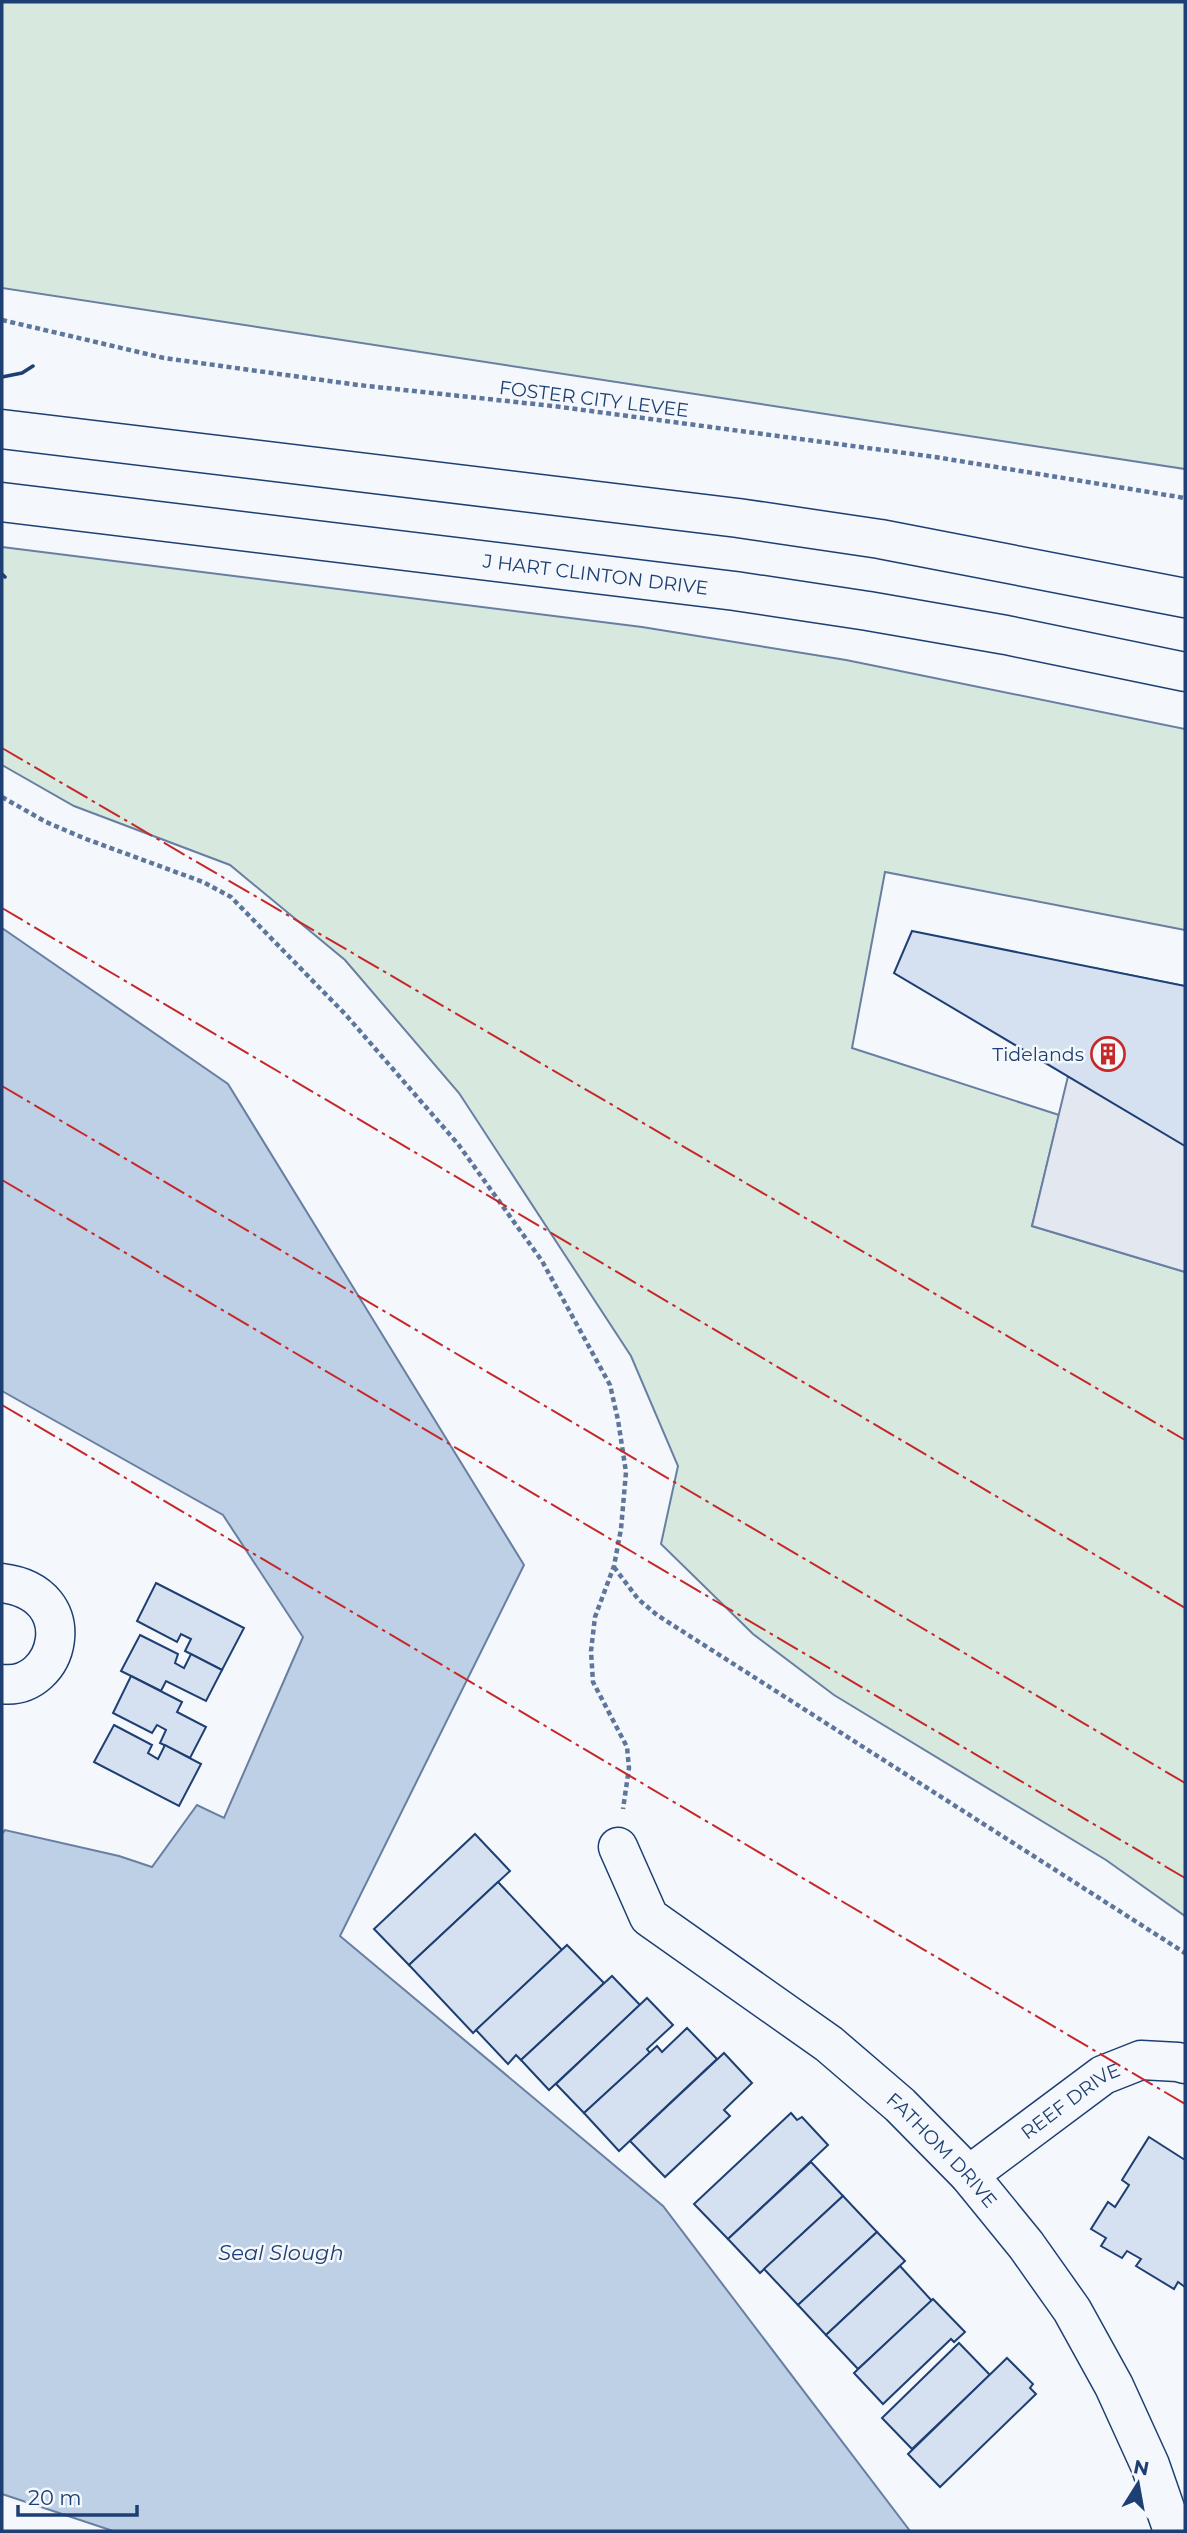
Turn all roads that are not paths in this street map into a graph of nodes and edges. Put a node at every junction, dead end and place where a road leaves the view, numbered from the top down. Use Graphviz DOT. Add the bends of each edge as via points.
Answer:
graph roads {
  1 [pos="2,429"];
  2 [pos="2,502"];
  3 [pos="1185,598"];
  4 [pos="1185,672"];
  5 [pos="2,1583"];
  6 [pos="2,1684"];
  7 [pos="618,1847"];
  8 [pos="1185,2064"];
  9 [pos="969,2175"];
  10 [pos="1173,2531"];
  1 -- 3 [label="main road" via="738,518 880,539"];
  2 -- 4 [label="main road, J HART CLINTON DRIVE" via="735,591 1006,635"];
  5 -- 6 [label="main road" via="22,1586 39,1596 51,1612 56,1631 53,1651 43,1668 27,1681"];
  7 -- 9 [label="main road, FATHOM DRIVE" via="649,1917 829,2044 900,2105"];
  8 -- 9 [label="main road, REEF DRIVE" via="1141,2060 1103,2075"];
  9 -- 10 [label="main road, FATHOM DRIVE" via="1072,2310 1114,2386 1150,2465"];
}
